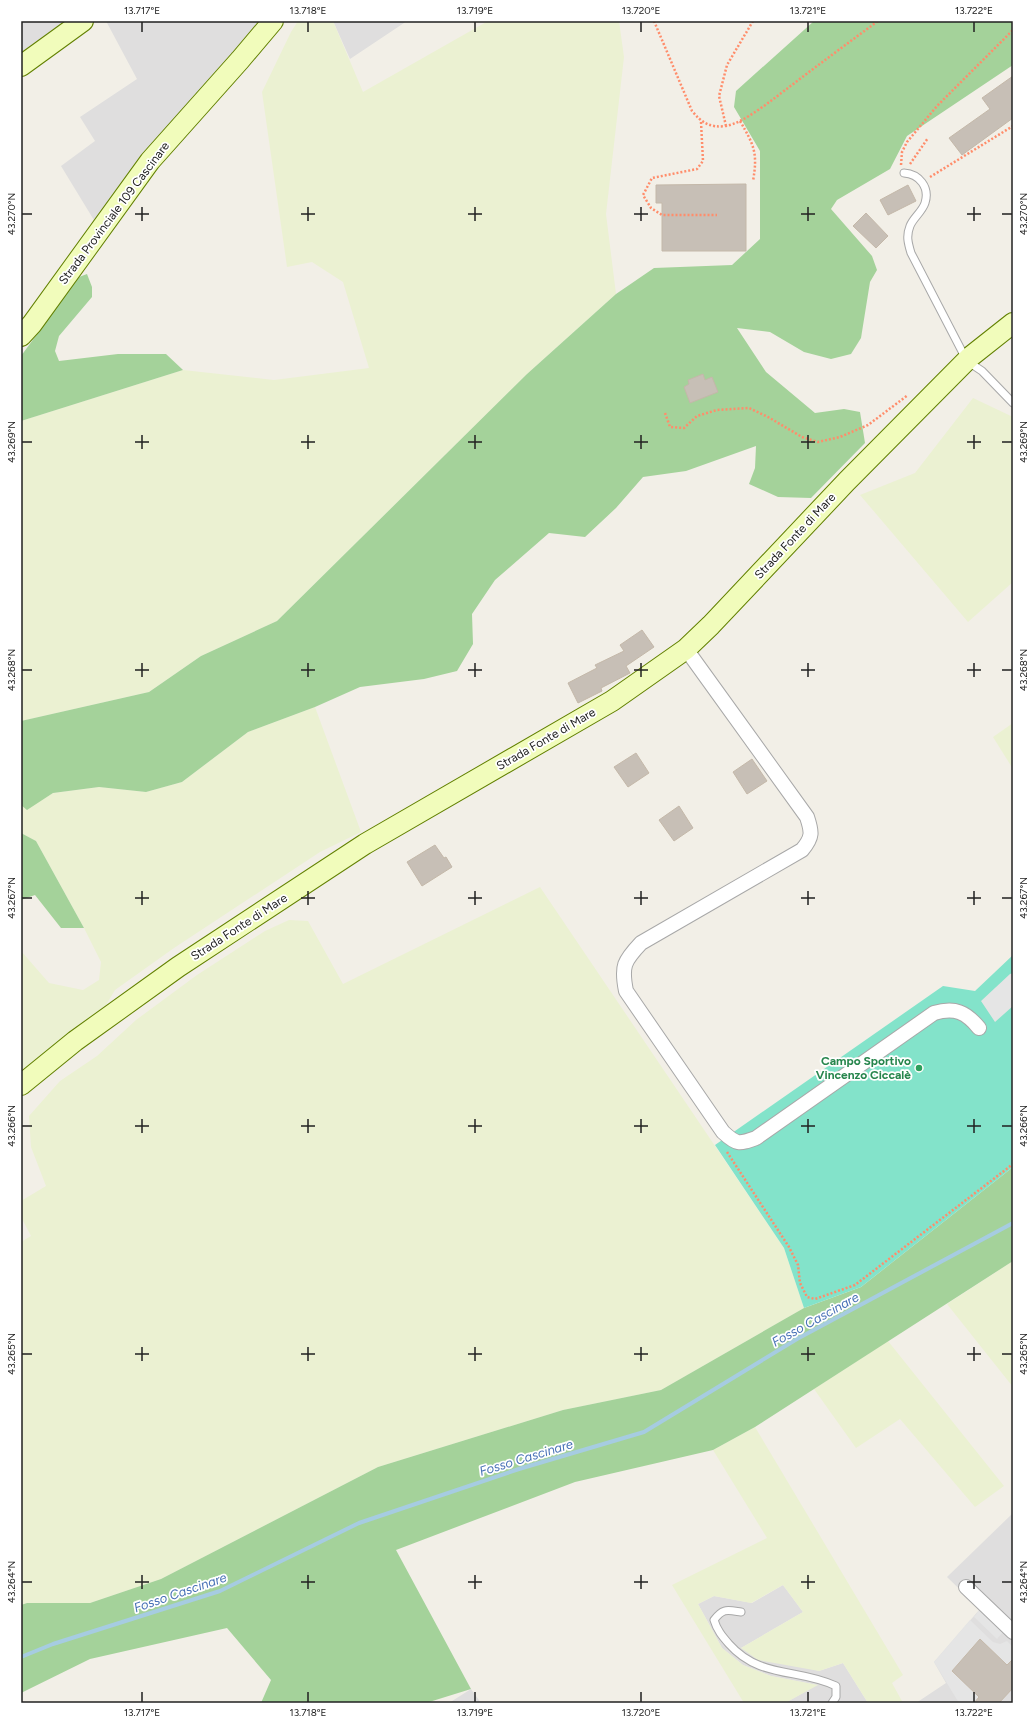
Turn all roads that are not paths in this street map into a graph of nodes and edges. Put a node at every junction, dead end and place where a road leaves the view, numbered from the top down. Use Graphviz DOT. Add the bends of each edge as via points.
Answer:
graph roads {
  1 [pos="83,21"];
  2 [pos="273,21"];
  3 [pos="21,66"];
  4 [pos="904,173"];
  5 [pos="1013,323"];
  6 [pos="21,336"];
  7 [pos="967,361"];
  8 [pos="1013,403"];
  9 [pos="686,649"];
  10 [pos="979,1028"];
  11 [pos="21,1085"];
  12 [pos="966,1587"];
  13 [pos="741,1612"];
  14 [pos="1013,1632"];
  15 [pos="832,1703"];
  1 -- 3 [label="street"];
  2 -- 6 [label="street, Strada Provinciale 109 Cascinare" via="150,161"];
  4 -- 7 [label="lane" via="911,174 923,182 925,190 926,202 910,225 907,238 911,254"];
  5 -- 7 [label="street, Strada Fonte di Mare"];
  7 -- 8 [label="lane" via="982,371"];
  7 -- 9 [label="street, Strada Fonte di Mare" via="847,481"];
  9 -- 10 [label="street" via="807,817 811,829 810,840 802,850 641,943 629,956 623,974 626,991 723,1132 734,1142 742,1143 756,1138 934,1013 945,1009 957,1011 970,1016"];
  9 -- 11 [label="street, Strada Fonte di Mare" via="612,701 365,844 205,949 74,1041"];
  12 -- 14 [label="street"];
  13 -- 15 [label="lane" via="726,1610 714,1620 717,1630 737,1653 757,1666 822,1680 836,1686 836,1697"];
}
